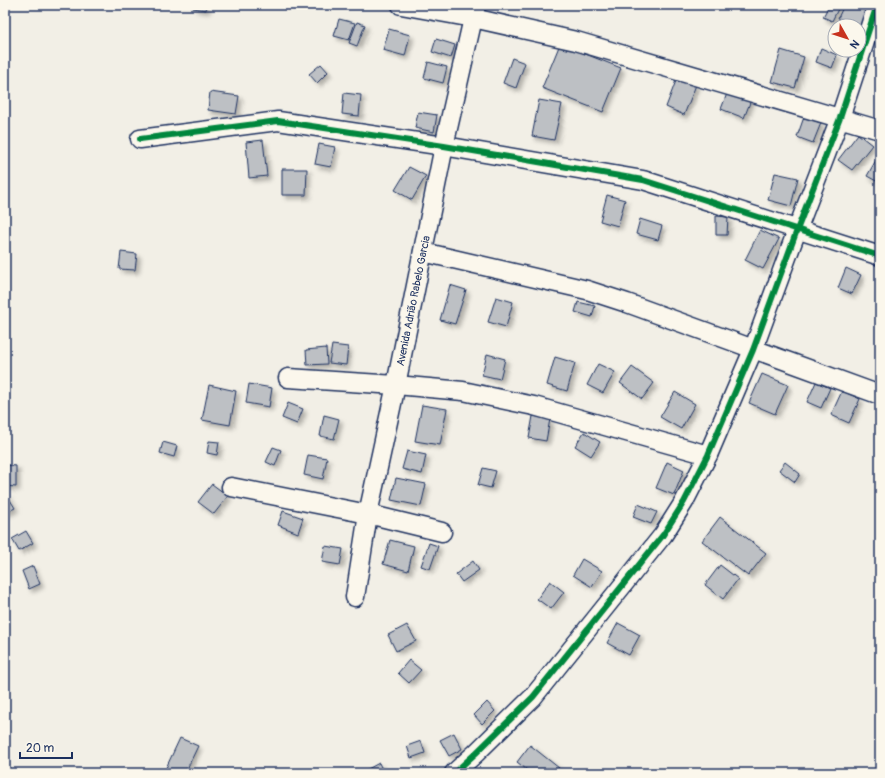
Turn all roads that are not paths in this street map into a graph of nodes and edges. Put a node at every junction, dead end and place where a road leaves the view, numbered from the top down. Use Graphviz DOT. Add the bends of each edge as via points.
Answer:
graph roads {
  1 [pos="401,5"];
  2 [pos="877,5"];
  3 [pos="475,12"];
  4 [pos="840,118"];
  5 [pos="880,130"];
  6 [pos="140,139"];
  7 [pos="444,146"];
  8 [pos="797,230"];
  9 [pos="423,252"];
  10 [pos="880,256"];
  11 [pos="753,350"];
  12 [pos="288,378"];
  13 [pos="396,385"];
  14 [pos="880,395"];
  15 [pos="708,455"];
  16 [pos="231,487"];
  17 [pos="368,514"];
  18 [pos="442,532"];
  19 [pos="355,596"];
  20 [pos="454,773"];
  1 -- 3 [label="street"];
  2 -- 4 [label="street"];
  3 -- 4 [label="street"];
  3 -- 7 [label="street, Avenida Adrião Rabelo Garcia"];
  4 -- 5 [label="street"];
  4 -- 8 [label="street"];
  6 -- 7 [label="street" via="278,121"];
  7 -- 8 [label="street" via="643,180"];
  7 -- 9 [label="street, Avenida Adrião Rabelo Garcia"];
  8 -- 10 [label="street"];
  8 -- 11 [label="street"];
  9 -- 11 [label="street" via="587,290"];
  9 -- 13 [label="street, Avenida Adrião Rabelo Garcia"];
  11 -- 14 [label="street"];
  11 -- 15 [label="street"];
  12 -- 13 [label="street"];
  13 -- 15 [label="street" via="463,391 534,406"];
  13 -- 17 [label="street, Avenida Adrião Rabelo Garcia"];
  15 -- 20 [label="street" via="684,502 653,547 533,697"];
  16 -- 17 [label="street"];
  17 -- 18 [label="street"];
  17 -- 19 [label="street, Avenida Adrião Rabelo Garcia"];
}
